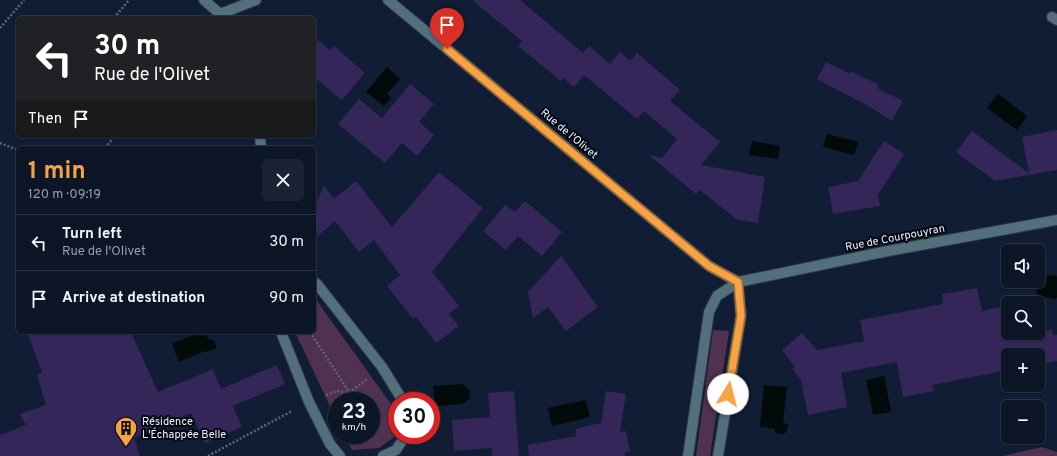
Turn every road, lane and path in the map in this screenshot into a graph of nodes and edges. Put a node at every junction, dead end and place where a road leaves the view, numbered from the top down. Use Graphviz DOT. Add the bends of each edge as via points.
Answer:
graph roads {
  1 [pos="24,0"];
  2 [pos="129,0"];
  3 [pos="204,0"];
  4 [pos="256,0"];
  5 [pos="388,0"];
  6 [pos="116,16"];
  7 [pos="221,16"];
  8 [pos="0,28"];
  9 [pos="113,138"];
  10 [pos="0,143"];
  11 [pos="107,146"];
  12 [pos="16,149"];
  13 [pos="1057,220"];
  14 [pos="738,282"];
  15 [pos="316,283"];
  16 [pos="282,334"];
  17 [pos="311,334"];
  18 [pos="382,368"];
  19 [pos="348,392"];
  20 [pos="350,392"];
  21 [pos="397,392"];
  22 [pos="328,395"];
  23 [pos="309,402"];
  24 [pos="400,444"];
  25 [pos="208,456"];
  26 [pos="340,456"];
  27 [pos="383,456"];
  28 [pos="688,456"];
  29 [pos="718,456"];
  1 -- 8 [label="path"];
  2 -- 6 [label="path"];
  3 -- 7 [label="street"];
  4 -- 7 [label="street"];
  5 -- 14 [label="street, Rue de l'Olivet" via="709,266"];
  9 -- 11 [label="path"];
  10 -- 12 [label="path"];
  13 -- 14 [label="street, Rue de Courpouyran"];
  14 -- 28 [label="street" via="717,296 709,312"];
  14 -- 29 [label="street" via="741,316"];
  15 -- 18 [label="street"];
  16 -- 23 [label="street"];
  17 -- 19 [label="path"];
  18 -- 20 [label="path"];
  18 -- 21 [label="street"];
  22 -- 23 [label="path"];
  23 -- 25 [label="path"];
  23 -- 26 [label="street" via="330,444"];
  24 -- 27 [label="street" via="396,450"];
}
